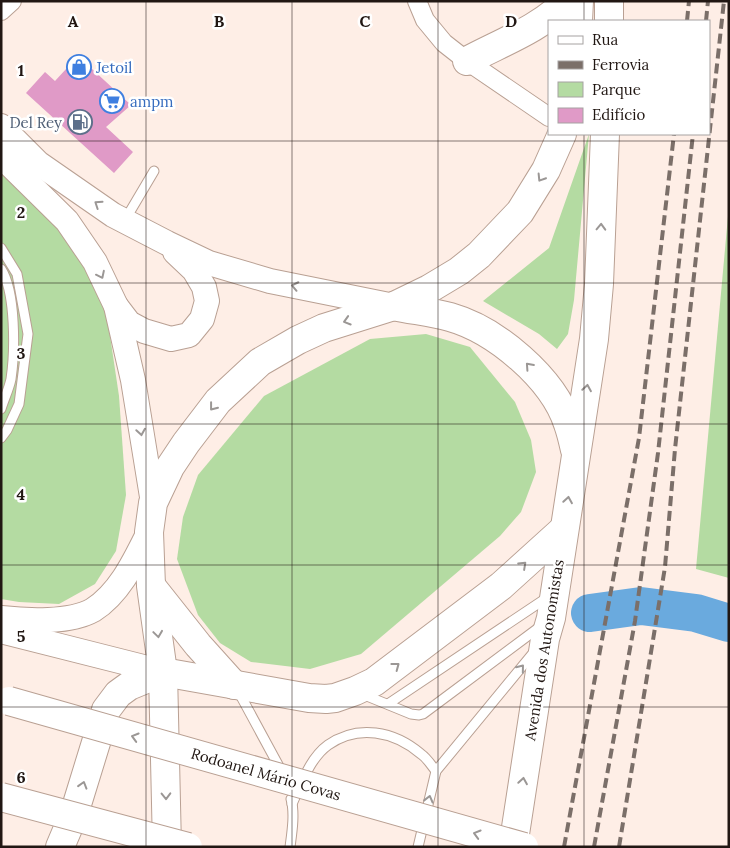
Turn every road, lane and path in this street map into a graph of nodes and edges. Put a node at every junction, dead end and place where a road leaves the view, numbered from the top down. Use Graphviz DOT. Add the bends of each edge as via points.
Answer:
graph roads {
  1 [pos="12,1"];
  2 [pos="417,1"];
  3 [pos="567,1"];
  4 [pos="579,1"];
  5 [pos="609,1"];
  6 [pos="1,11"];
  7 [pos="578,20"];
  8 [pos="609,20"];
  9 [pos="467,61"];
  10 [pos="548,116"];
  11 [pos="1,126"];
  12 [pos="562,135"];
  13 [pos="605,135"];
  14 [pos="1,156"];
  15 [pos="154,171"];
  16 [pos="124,220"];
  17 [pos="167,243"];
  18 [pos="1,248"];
  19 [pos="1,269"];
  20 [pos="116,306"];
  21 [pos="394,306"];
  22 [pos="1,408"];
  23 [pos="1,438"];
  24 [pos="576,454"];
  25 [pos="153,503"];
  26 [pos="564,529"];
  27 [pos="149,532"];
  28 [pos="151,586"];
  29 [pos="550,617"];
  30 [pos="1,618"];
  31 [pos="1,631"];
  32 [pos="163,672"];
  33 [pos="234,685"];
  34 [pos="355,691"];
  35 [pos="9,701"];
  36 [pos="388,704"];
  37 [pos="436,771"];
  38 [pos="1,797"];
  39 [pos="292,804"];
  40 [pos="60,847"];
  41 [pos="167,847"];
  42 [pos="188,847"];
  43 [pos="290,847"];
  44 [pos="418,847"];
  45 [pos="513,847"];
  46 [pos="524,847"];
  1 -- 6 [label="street"];
  2 -- 9 [label="street" via="425,20 444,43"];
  3 -- 9 [label="main road" via="533,27"];
  4 -- 7 [label="main road"];
  5 -- 8 [label="main road"];
  9 -- 10 [label="street"];
  16 -- 11 [label="main road, one-way" via="38,164"];
  12 -- 21 [label="main road, one-way" via="546,170 520,212 502,233 459,271"];
  24 -- 13 [label="main road, Avenida dos Autonomistas, one-way" via="588,386 598,293"];
  14 -- 20 [label="main road, one-way" via="67,221 95,262"];
  15 -- 16 [label="lane"];
  16 -- 17 [label="main road"];
  17 -- 20 [label="main road" via="194,270 204,286 207,302 202,319 189,334 171,339 129,323"];
  21 -- 17 [label="main road, one-way" via="270,281 209,263"];
  18 -- 23 [label="lane" via="17,274 28,334 19,404"];
  19 -- 22 [label="lane" via="6,277 14,327 11,380"];
  20 -- 25 [label="main road, one-way" via="134,380"];
  24 -- 21 [label="main road, one-way" via="568,423 549,388 521,357 487,333 452,318"];
  21 -- 25 [label="main road, one-way" via="324,328 260,362 218,401 186,443"];
  26 -- 24 [label="main road, Avenida dos Autonomistas, one-way"];
  25 -- 27 [label="main road"];
  26 -- 29 [label="main road, Avenida dos Autonomistas"];
  34 -- 26 [label="main road, one-way" via="374,682 501,586"];
  27 -- 28 [label="main road"];
  27 -- 30 [label="main road" via="131,568 111,594 92,610 66,619 23,621"];
  28 -- 32 [label="main road, one-way"];
  28 -- 33 [label="main road" via="198,646"];
  29 -- 36 [label="lane"];
  29 -- 36 [label="lane" via="423,714 411,714"];
  37 -- 29 [label="lane, one-way"];
  45 -- 29 [label="main road, Avenida dos Autonomistas, one-way"];
  31 -- 32 [label="main road"];
  32 -- 33 [label="main road"];
  40 -- 32 [label="main road, one-way" via="74,814 106,710 129,686"];
  32 -- 41 [label="main road, one-way"];
  33 -- 34 [label="main road" via="309,698 335,698"];
  33 -- 39 [label="lane" via="280,765"];
  34 -- 36 [label="lane"];
  46 -- 35 [label="main road, Rodoanel Mário Covas, one-way, bridge"];
  37 -- 39 [label="lane" via="422,754 400,740 381,733 362,732 327,745 313,762"];
  44 -- 37 [label="lane, one-way"];
  38 -- 42 [label="main road, bridge"];
  39 -- 43 [label="lane"];
}
